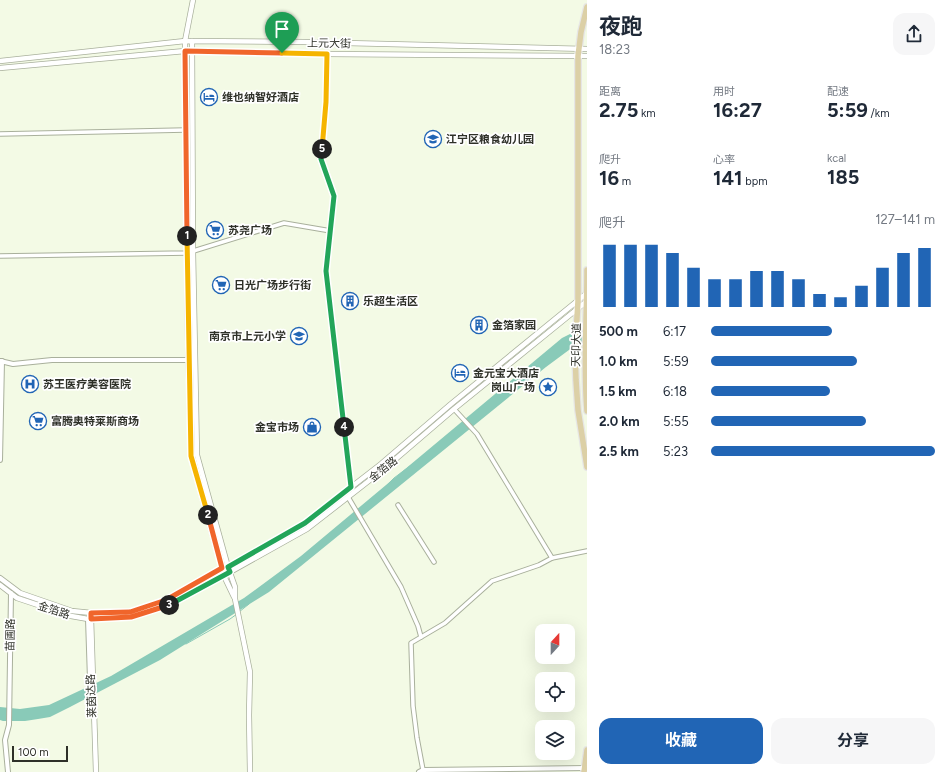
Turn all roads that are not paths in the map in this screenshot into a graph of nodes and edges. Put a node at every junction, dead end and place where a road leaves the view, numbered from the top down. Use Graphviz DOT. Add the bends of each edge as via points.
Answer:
graph roads {
  1 [pos="193,0"];
  2 [pos="587,7"];
  3 [pos="185,41"];
  4 [pos="192,41"];
  5 [pos="578,48"];
  6 [pos="587,49"];
  7 [pos="185,51"];
  8 [pos="192,51"];
  9 [pos="327,54"];
  10 [pos="578,56"];
  11 [pos="587,56"];
  12 [pos="0,61"];
  13 [pos="0,68"];
  14 [pos="185,130"];
  15 [pos="0,134"];
  16 [pos="331,231"];
  17 [pos="193,252"];
  18 [pos="187,253"];
  19 [pos="0,256"];
  20 [pos="587,270"];
  21 [pos="587,293"];
  22 [pos="578,301"];
  23 [pos="587,301"];
  24 [pos="577,309"];
  25 [pos="189,360"];
  26 [pos="1,361"];
  27 [pos="454,409"];
  28 [pos="587,412"];
  29 [pos="0,460"];
  30 [pos="587,467"];
  31 [pos="351,487"];
  32 [pos="348,497"];
  33 [pos="398,505"];
  34 [pos="587,551"];
  35 [pos="552,558"];
  36 [pos="434,562"];
  37 [pos="228,567"];
  38 [pos="222,568"];
  39 [pos="230,572"];
  40 [pos="224,576"];
  41 [pos="0,578"];
  42 [pos="0,585"];
  43 [pos="11,593"];
  44 [pos="235,599"];
  45 [pos="91,613"];
  46 [pos="90,619"];
  47 [pos="421,637"];
  48 [pos="587,750"];
  49 [pos="585,769"];
  50 [pos="421,771"];
  51 [pos="8,772"];
  52 [pos="94,772"];
  53 [pos="250,772"];
  1 -- 3 [label="main road"];
  2 -- 5 [label="main road, 天印大道"];
  3 -- 4 [label="main road, 上元大街"];
  3 -- 7 [label="main road"];
  3 -- 12 [label="main road, 上元大街"];
  4 -- 5 [label="main road, 上元大街"];
  4 -- 8 [label="main road"];
  5 -- 6 [label="main road, 上元大街"];
  5 -- 10 [label="main road, 天印大道"];
  7 -- 8 [label="main road, 上元大街"];
  7 -- 13 [label="main road, 上元大街"];
  7 -- 14 [label="main road"];
  8 -- 9 [label="main road, 上元大街"];
  8 -- 17 [label="main road"];
  9 -- 10 [label="main road, 上元大街"];
  9 -- 16 [label="street" via="321,159 334,196"];
  10 -- 11 [label="main road, 上元大街"];
  10 -- 22 [label="main road, 天印大道"];
  14 -- 15 [label="street"];
  14 -- 18 [label="main road"];
  16 -- 17 [label="street" via="284,223"];
  16 -- 31 [label="street" via="326,271"];
  17 -- 18 [label="street"];
  17 -- 37 [label="main road" via="197,455"];
  18 -- 19 [label="street"];
  18 -- 25 [label="main road"];
  20 -- 21 [label="main road, 天印大道"];
  21 -- 22 [label="main road, 金箔路"];
  21 -- 23 [label="main road, 天印大道"];
  22 -- 24 [label="main road, 天印大道"];
  22 -- 31 [label="main road, 金箔路"];
  23 -- 24 [label="main road, 金箔路"];
  23 -- 28 [label="main road, 天印大道"];
  24 -- 27 [label="main road, 金箔路"];
  24 -- 30 [label="main road, 天印大道" via="576,380"];
  25 -- 26 [label="street" via="52,360 13,364"];
  25 -- 38 [label="main road" via="191,456"];
  26 -- 29 [label="street"];
  27 -- 32 [label="main road, 金箔路"];
  27 -- 35 [label="street" via="477,434"];
  31 -- 37 [label="main road, 金箔路" via="305,523"];
  32 -- 39 [label="main road, 金箔路" via="307,529"];
  32 -- 47 [label="street" via="402,587"];
  33 -- 36 [label="street"];
  34 -- 35 [label="street"];
  35 -- 47 [label="street" via="492,581 445,623"];
  37 -- 38 [label="main road, 金箔路"];
  37 -- 39 [label="main road"];
  38 -- 40 [label="main road"];
  38 -- 45 [label="main road, 金箔路" via="166,600 130,612"];
  39 -- 40 [label="main road, 金箔路"];
  39 -- 44 [label="main road" via="235,587"];
  40 -- 44 [label="main road"];
  40 -- 46 [label="main road, 金箔路" via="168,605 131,617"];
  41 -- 45 [label="main road, 金箔路" via="20,593 72,611"];
  42 -- 43 [label="main road, 金箔路"];
  43 -- 46 [label="main road, 金箔路" via="17,598 71,616"];
  43 -- 51 [label="street, 苗圃路" via="9,726 5,740"];
  44 -- 53 [label="main road" via="250,672"];
  45 -- 46 [label="main road"];
  46 -- 52 [label="main road"];
  47 -- 50 [label="street" via="411,643 413,706"];
  48 -- 49 [label="main road"];
  49 -- 50 [label="street"];
}
